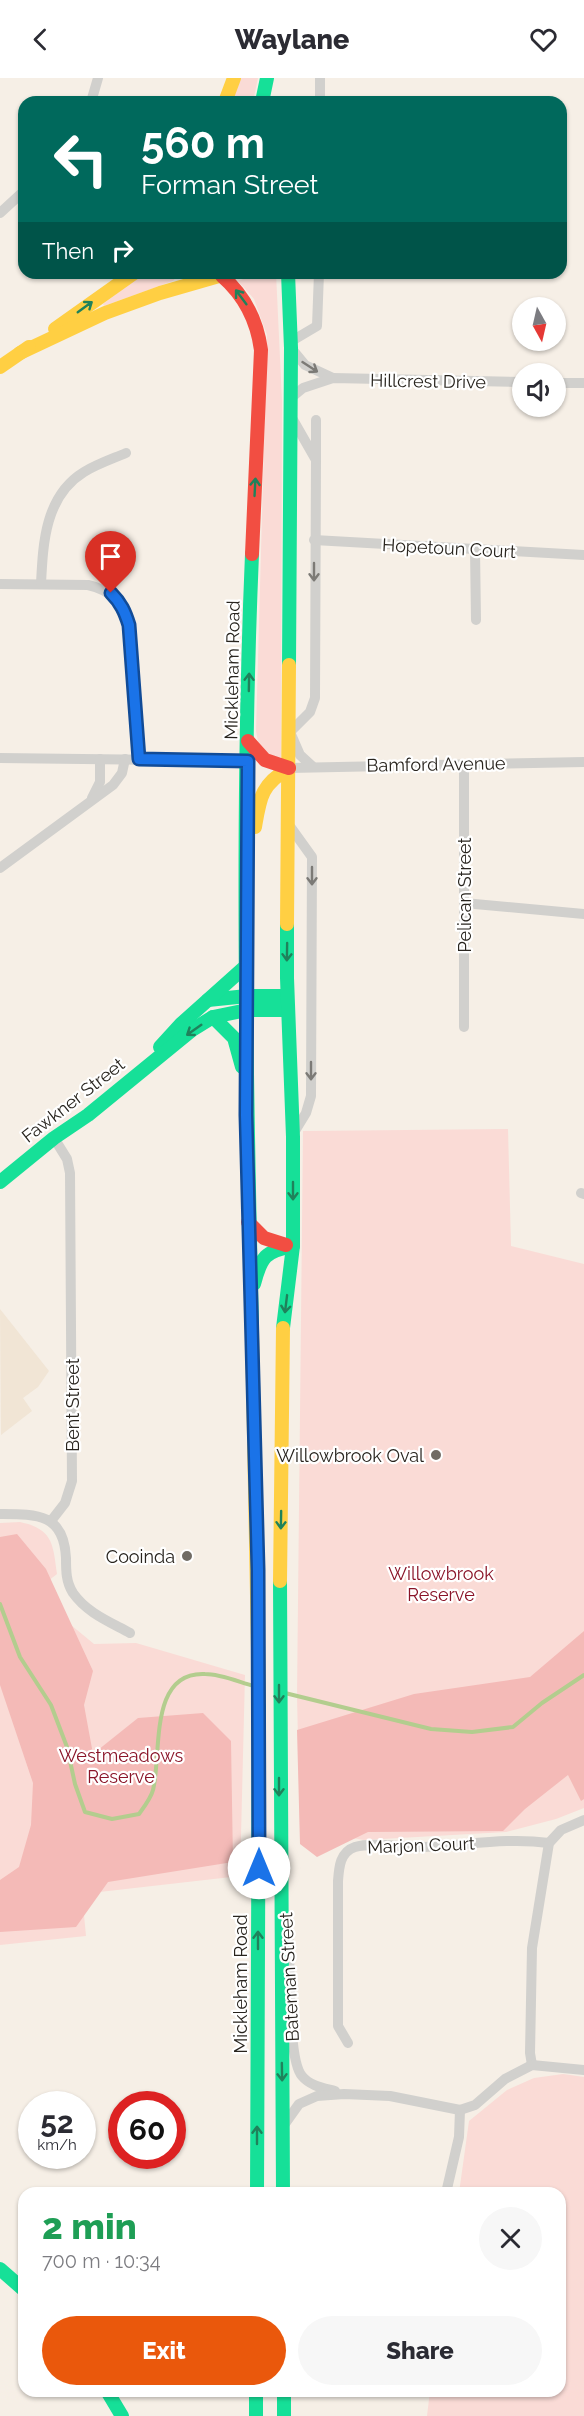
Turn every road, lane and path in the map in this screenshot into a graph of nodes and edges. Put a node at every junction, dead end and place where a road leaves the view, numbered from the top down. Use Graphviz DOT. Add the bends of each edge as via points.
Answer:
graph roads {
  1 [pos="98,78"];
  2 [pos="234,78"];
  3 [pos="267,78"];
  4 [pos="320,78"];
  5 [pos="93,96"];
  6 [pos="227,96"];
  7 [pos="263,96"];
  8 [pos="320,96"];
  9 [pos="18,196"];
  10 [pos="0,213"];
  11 [pos="125,279"];
  12 [pos="204,279"];
  13 [pos="224,279"];
  14 [pos="288,279"];
  15 [pos="319,279"];
  16 [pos="291,345"];
  17 [pos="20,353"];
  18 [pos="0,367"];
  19 [pos="333,378"];
  20 [pos="512,382"];
  21 [pos="566,383"];
  22 [pos="584,383"];
  23 [pos="291,398"];
  24 [pos="291,415"];
  25 [pos="316,420"];
  26 [pos="126,453"];
  27 [pos="316,459"];
  28 [pos="314,540"];
  29 [pos="476,549"];
  30 [pos="584,555"];
  31 [pos="0,584"];
  32 [pos="41,584"];
  33 [pos="476,620"];
  34 [pos="290,732"];
  35 [pos="248,741"];
  36 [pos="0,758"];
  37 [pos="100,759"];
  38 [pos="125,759"];
  39 [pos="139,759"];
  40 [pos="248,761"];
  41 [pos="584,762"];
  42 [pos="464,764"];
  43 [pos="312,766"];
  44 [pos="289,768"];
  45 [pos="92,798"];
  46 [pos="288,825"];
  47 [pos="248,867"];
  48 [pos="0,868"];
  49 [pos="464,903"];
  50 [pos="584,914"];
  51 [pos="248,965"];
  52 [pos="205,1001"];
  53 [pos="247,1003"];
  54 [pos="287,1003"];
  55 [pos="213,1017"];
  56 [pos="464,1027"];
  57 [pos="141,1070"];
  58 [pos="246,1084"];
  59 [pos="293,1137"];
  60 [pos="54,1138"];
  61 [pos="0,1182"];
  62 [pos="248,1222"];
  63 [pos="293,1246"];
  64 [pos="250,1299"];
  65 [pos="282,1481"];
  66 [pos="256,1496"];
  67 [pos="0,1514"];
  68 [pos="51,1521"];
  69 [pos="130,1633"];
  70 [pos="584,1820"];
  71 [pos="549,1843"];
  72 [pos="280,1866"];
  73 [pos="348,2043"];
  74 [pos="532,2065"];
  75 [pos="584,2070"];
  76 [pos="344,2094"];
  77 [pos="460,2110"];
  78 [pos="282,2127"];
  79 [pos="257,2187"];
  80 [pos="283,2187"];
  81 [pos="447,2187"];
  82 [pos="0,2269"];
  83 [pos="18,2285"];
  84 [pos="111,2397"];
  85 [pos="256,2397"];
  86 [pos="284,2397"];
  87 [pos="122,2416"];
  88 [pos="256,2416"];
  89 [pos="284,2416"];
  1 -- 5 [label="street"];
  2 -- 6 [label="main road"];
  3 -- 7 [label="main road"];
  4 -- 8 [label="street"];
  9 -- 10 [label="street"];
  17 -- 11 [label="main road, one-way"];
  12 -- 17 [label="main road" via="105,313"];
  35 -- 13 [label="main road, Mickleham Road, one-way" via="261,344 253,314"];
  14 -- 16 [label="main road"];
  15 -- 16 [label="street" via="317,326"];
  16 -- 19 [label="street, Hillcrest Drive, one-way" via="305,365"];
  16 -- 23 [label="main road"];
  17 -- 18 [label="main road"];
  19 -- 20 [label="street, Hillcrest Drive"];
  19 -- 23 [label="street, Hillcrest Drive" via="303,388"];
  21 -- 22 [label="street"];
  23 -- 24 [label="main road"];
  24 -- 27 [label="street"];
  24 -- 34 [label="main road"];
  25 -- 27 [label="street"];
  26 -- 32 [label="street" via="84,472 63,489 50,517"];
  27 -- 28 [label="street"];
  28 -- 29 [label="street, Hopetoun Court"];
  28 -- 34 [label="street, one-way" via="315,698 310,712"];
  29 -- 30 [label="street, Hopetoun Court"];
  29 -- 33 [label="street"];
  31 -- 32 [label="street"];
  32 -- 39 [label="street" via="99,587 119,601 126,613"];
  34 -- 43 [label="street" via="300,756"];
  34 -- 44 [label="main road"];
  35 -- 40 [label="main road, Mickleham Road"];
  35 -- 44 [label="main road" via="270,765"];
  36 -- 37 [label="street"];
  37 -- 38 [label="street"];
  37 -- 45 [label="street" via="100,782"];
  38 -- 39 [label="street"];
  38 -- 45 [label="street" via="122,773 113,784"];
  39 -- 40 [label="street"];
  40 -- 47 [label="main road, Mickleham Road"];
  41 -- 42 [label="street, Bamford Avenue"];
  42 -- 43 [label="street, Bamford Avenue"];
  42 -- 49 [label="street, Pelican Street"];
  43 -- 44 [label="street, Bamford Avenue"];
  44 -- 46 [label="main road"];
  44 -- 47 [label="main road" via="269,779 261,795"];
  45 -- 48 [label="street"];
  46 -- 54 [label="main road, one-way"];
  46 -- 59 [label="street, one-way" via="312,857 311,1096"];
  47 -- 51 [label="main road, Mickleham Road"];
  49 -- 50 [label="street"];
  49 -- 56 [label="street, Pelican Street"];
  51 -- 52 [label="main road, Fawkner Street"];
  51 -- 53 [label="main road, Mickleham Road"];
  52 -- 53 [label="main road"];
  52 -- 57 [label="main road, Fawkner Street"];
  53 -- 54 [label="main road"];
  53 -- 55 [label="main road, Fawkner Street"];
  53 -- 58 [label="main road, Mickleham Road"];
  54 -- 59 [label="main road"];
  55 -- 57 [label="main road, Fawkner Street, one-way"];
  55 -- 58 [label="main road" via="236,1038"];
  57 -- 60 [label="main road, Fawkner Street"];
  58 -- 62 [label="main road, Mickleham Road"];
  59 -- 63 [label="main road, one-way"];
  60 -- 61 [label="main road, Fawkner Street"];
  60 -- 68 [label="street, Bent Street" via="67,1159 70,1173 72,1481 65,1503"];
  62 -- 63 [label="main road" via="264,1239"];
  62 -- 64 [label="main road, Mickleham Road"];
  63 -- 64 [label="main road" via="273,1249 264,1257"];
  63 -- 65 [label="main road, one-way" via="283,1332"];
  64 -- 66 [label="main road, Mickleham Road"];
  65 -- 66 [label="main road" via="269,1494"];
  65 -- 72 [label="main road, one-way"];
  79 -- 66 [label="main road, Mickleham Road, one-way" via="260,1658"];
  67 -- 68 [label="street" via="41,1516"];
  68 -- 69 [label="street" via="63,1538 66,1579 73,1593 97,1616"];
  70 -- 71 [label="street" via="561,1830"];
  71 -- 73 [label="street, Marjon Court" via="519,1839 424,1847 363,1845 347,1852 342,1857 338,1881 338,2026"];
  71 -- 74 [label="street" via="532,1948"];
  72 -- 76 [label="street, Bateman Street" via="290,1943 292,2044 296,2064 309,2082"];
  72 -- 78 [label="main road, one-way"];
  74 -- 75 [label="street"];
  74 -- 77 [label="street" via="505,2079 475,2105"];
  76 -- 77 [label="street, Bateman Street" via="405,2098"];
  76 -- 78 [label="street, Bateman Street" via="305,2100"];
  77 -- 81 [label="street" via="459,2137"];
  78 -- 80 [label="main road"];
  82 -- 83 [label="main road"];
  84 -- 87 [label="main road"];
  85 -- 88 [label="main road"];
  86 -- 89 [label="main road"];
}
